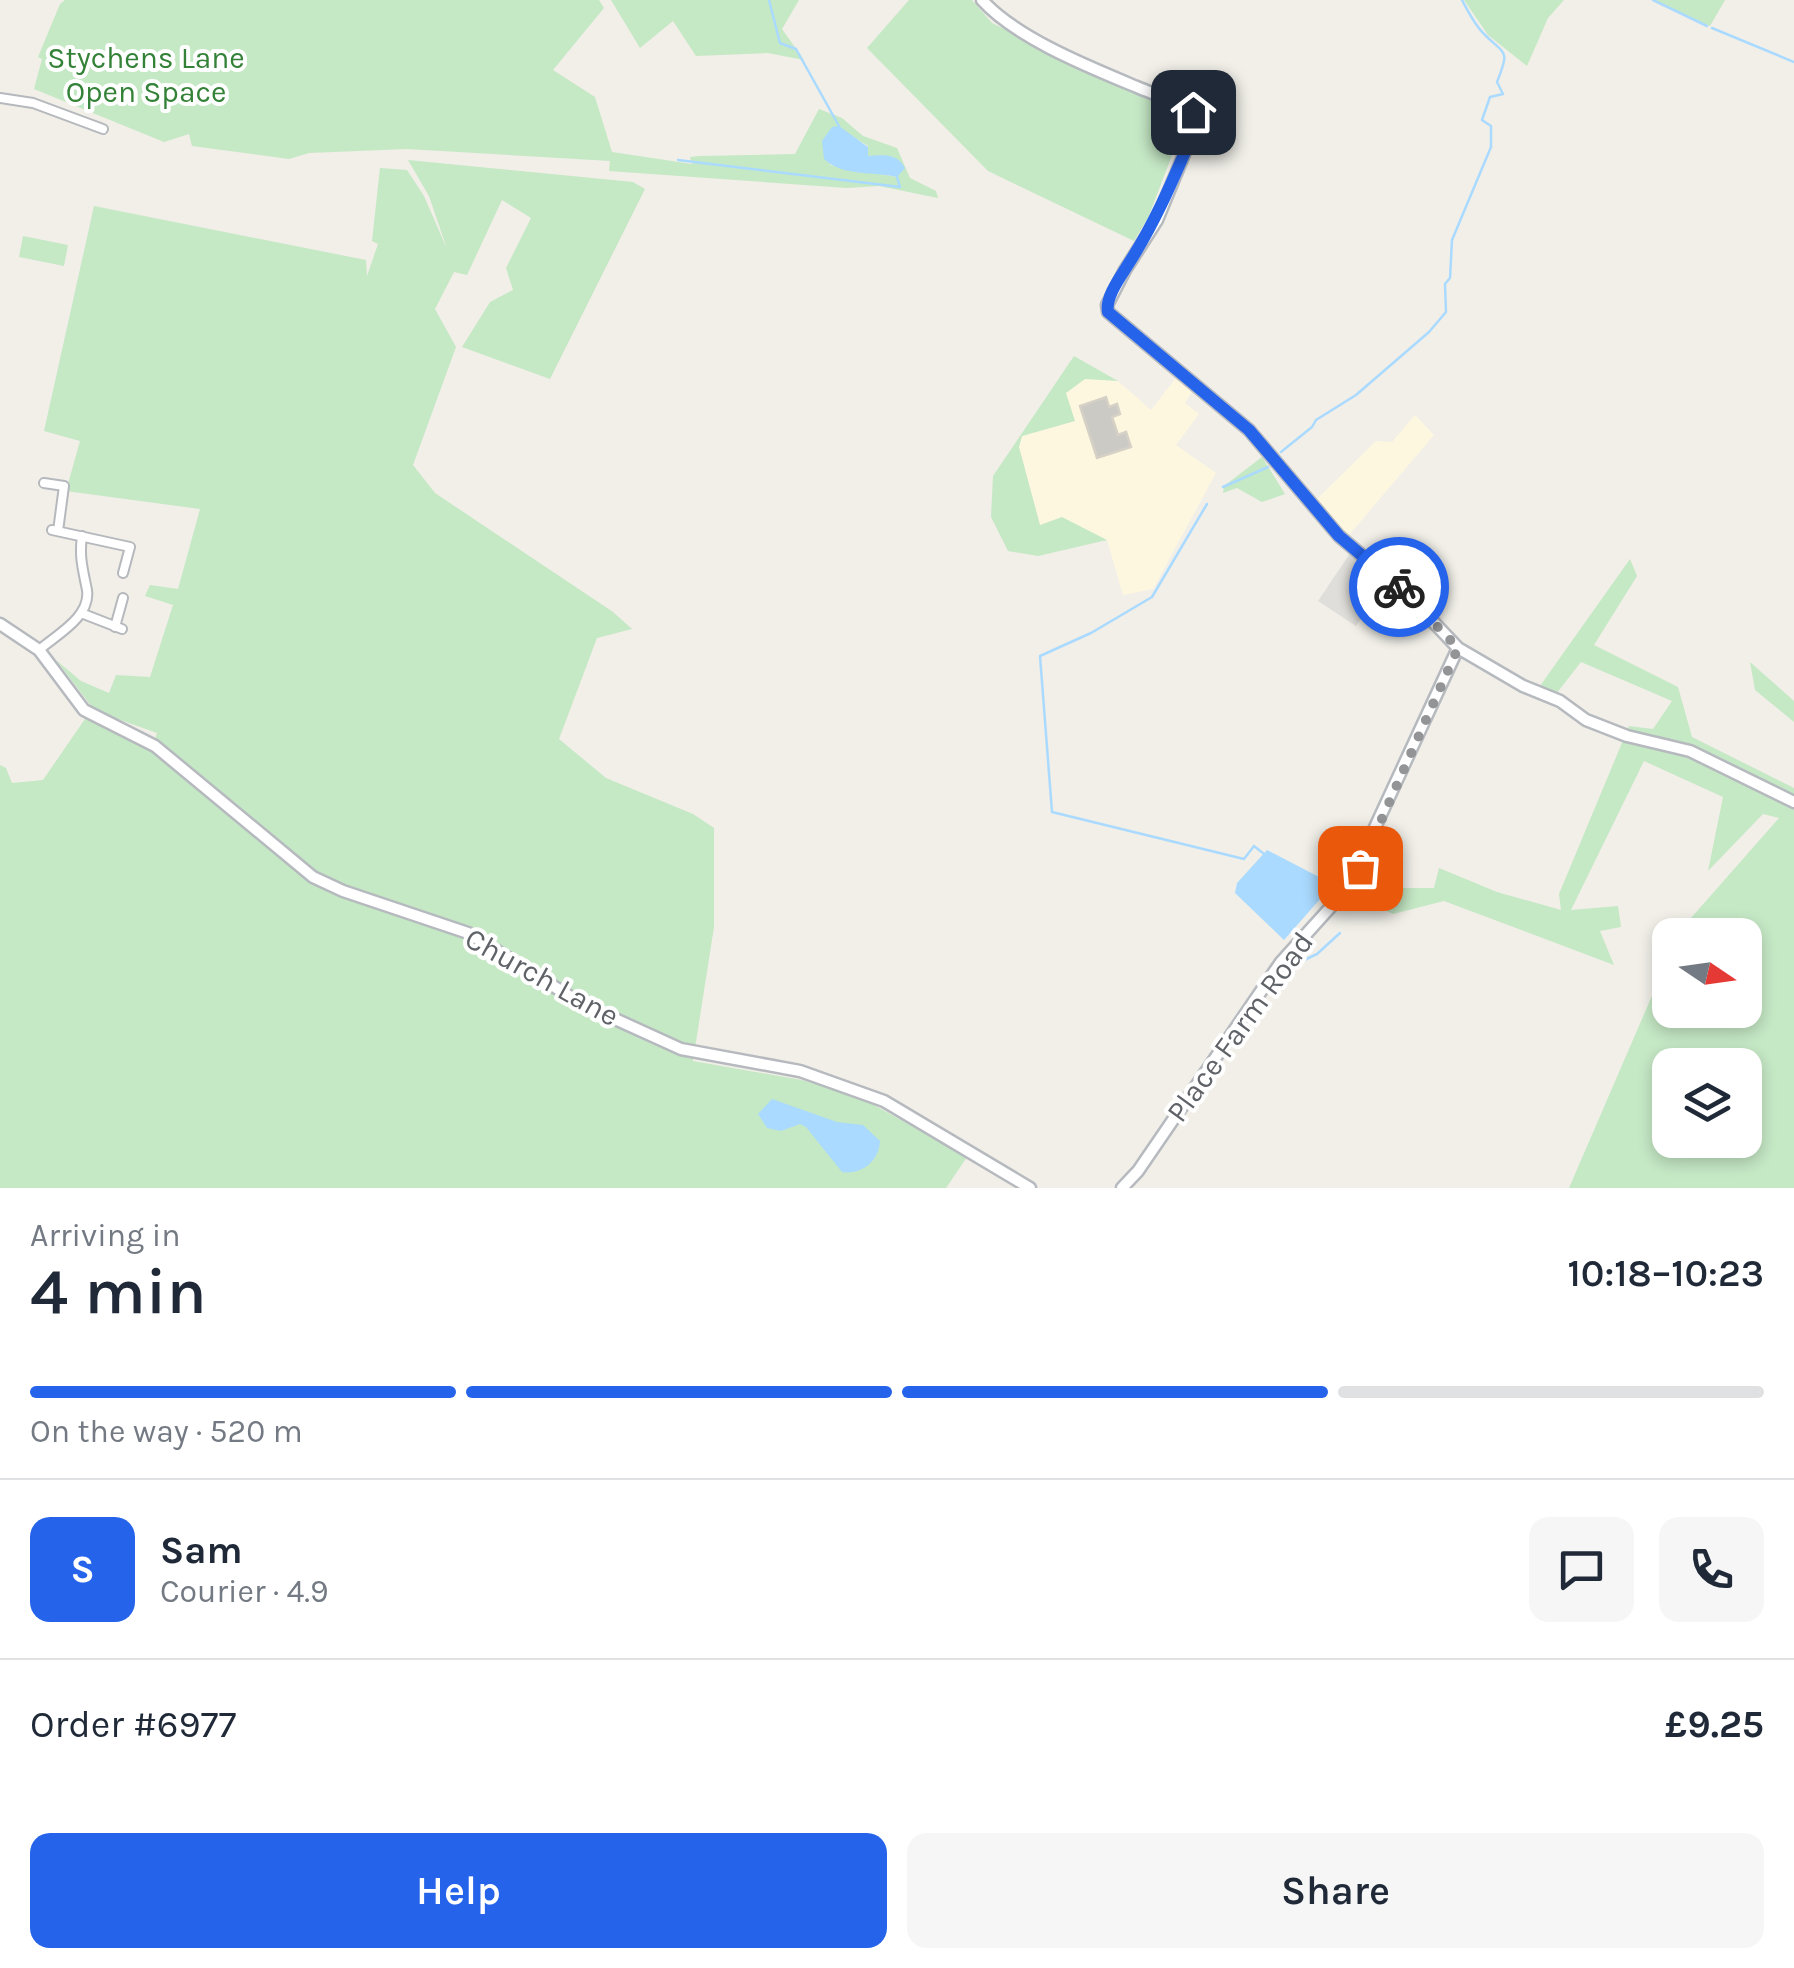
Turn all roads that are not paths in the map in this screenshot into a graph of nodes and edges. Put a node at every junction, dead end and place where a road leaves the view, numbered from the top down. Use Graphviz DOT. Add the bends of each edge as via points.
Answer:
graph roads {
  1 [pos="982,0"];
  2 [pos="0,98"];
  3 [pos="103,130"];
  4 [pos="44,483"];
  5 [pos="82,536"];
  6 [pos="133,536"];
  7 [pos="130,547"];
  8 [pos="123,573"];
  9 [pos="123,598"];
  10 [pos="82,613"];
  11 [pos="0,624"];
  12 [pos="1458,648"];
  13 [pos="39,650"];
  14 [pos="1794,802"];
  15 [pos="1030,1188"];
  16 [pos="1122,1188"];
  1 -- 12 [label="street" via="999,19 1199,118 1157,220 1106,304 1108,312 1249,430 1339,536"];
  2 -- 3 [label="street"];
  4 -- 5 [label="street" via="64,486 55,531"];
  5 -- 7 [label="street"];
  5 -- 10 [label="street"];
  6 -- 7 [label="street"];
  7 -- 8 [label="street"];
  9 -- 10 [label="street" via="119,628"];
  10 -- 13 [label="street"];
  11 -- 13 [label="street, Church Lane"];
  12 -- 14 [label="street" via="1586,720 1690,751"];
  12 -- 16 [label="street, Place Farm Road" via="1346,890 1281,962"];
  13 -- 15 [label="street, Church Lane" via="84,710 154,746 313,877 468,933 582,1004 681,1049 800,1071 884,1101"];
}
